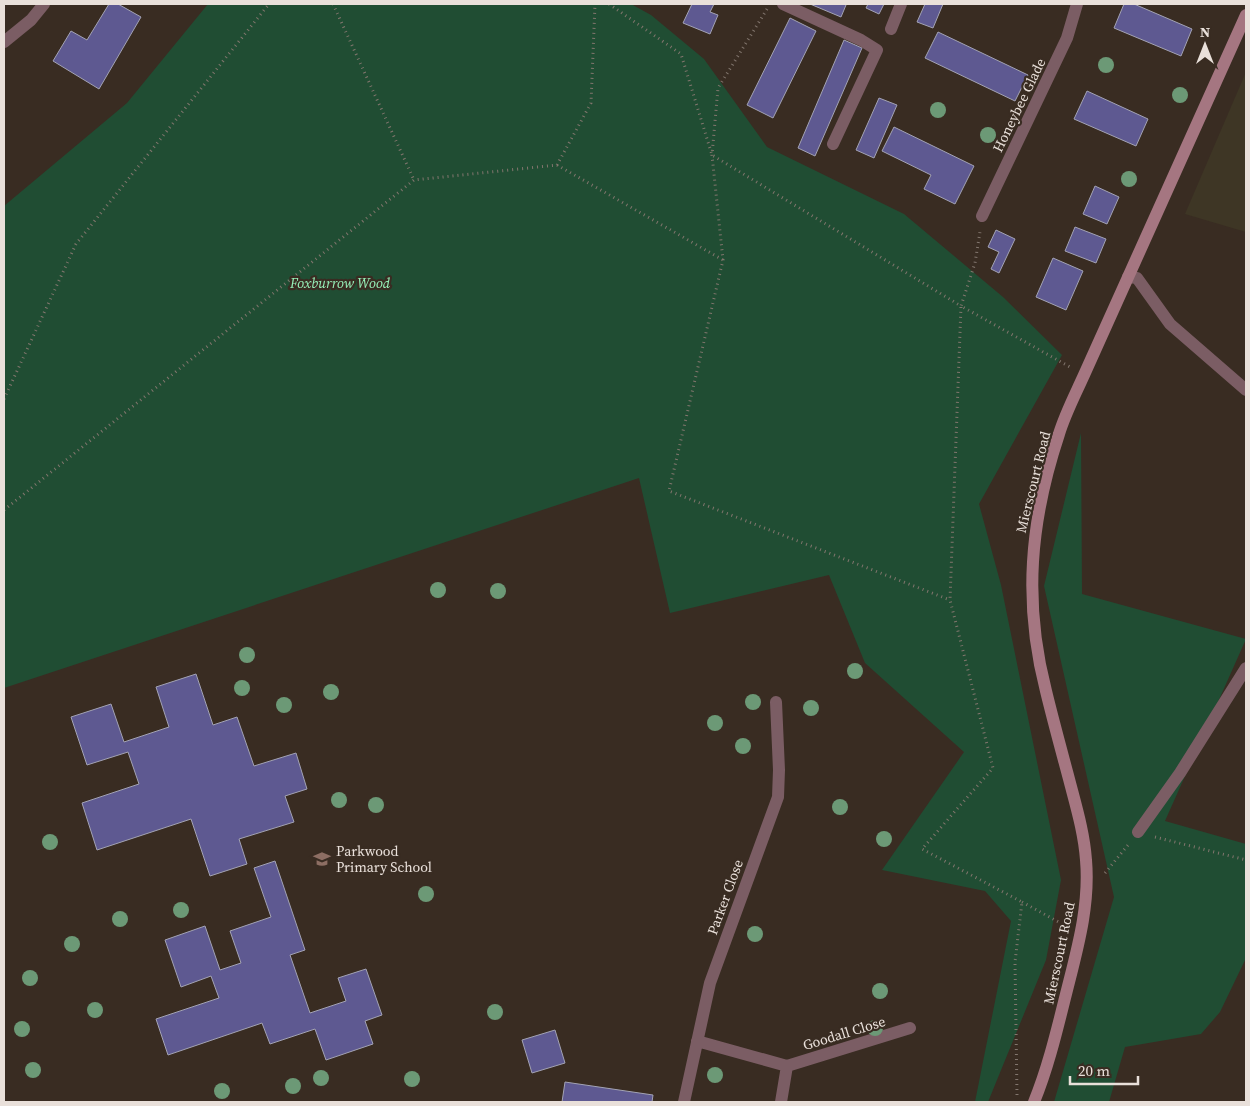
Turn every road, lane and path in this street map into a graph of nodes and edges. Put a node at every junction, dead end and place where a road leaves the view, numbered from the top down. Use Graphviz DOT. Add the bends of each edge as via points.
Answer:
graph roads {
  1 [pos="44,4"];
  2 [pos="269,4"];
  3 [pos="333,4"];
  4 [pos="595,4"];
  5 [pos="609,4"];
  6 [pos="770,4"];
  7 [pos="783,4"];
  8 [pos="902,4"];
  9 [pos="1078,4"];
  10 [pos="1246,15"];
  11 [pos="891,30"];
  12 [pos="4,42"];
  13 [pos="833,144"];
  14 [pos="712,154"];
  15 [pos="557,165"];
  16 [pos="414,180"];
  17 [pos="982,216"];
  18 [pos="722,260"];
  19 [pos="1128,277"];
  20 [pos="962,306"];
  21 [pos="1084,375"];
  22 [pos="1246,390"];
  23 [pos="4,399"];
  24 [pos="4,510"];
  25 [pos="950,600"];
  26 [pos="1246,668"];
  27 [pos="776,702"];
  28 [pos="1138,832"];
  29 [pos="1246,860"];
  30 [pos="1086,897"];
  31 [pos="1022,902"];
  32 [pos="1081,934"];
  33 [pos="910,1028"];
  34 [pos="697,1040"];
  35 [pos="787,1066"];
  36 [pos="684,1102"];
  37 [pos="781,1102"];
  38 [pos="1017,1102"];
  39 [pos="1034,1102"];
  1 -- 12 [label="street"];
  2 -- 23 [label="path" via="76,244"];
  3 -- 16 [label="path"];
  4 -- 15 [label="path" via="591,103"];
  5 -- 14 [label="path" via="681,54"];
  6 -- 14 [label="path" via="718,88"];
  7 -- 13 [label="street" via="876,50"];
  8 -- 11 [label="street"];
  9 -- 17 [label="street, Honeybee Glade" via="1067,38"];
  10 -- 19 [label="street, Mierscourt Road"];
  14 -- 18 [label="path"];
  14 -- 20 [label="path"];
  15 -- 16 [label="path"];
  15 -- 18 [label="path"];
  16 -- 24 [label="path"];
  17 -- 20 [label="path" via="976,263"];
  18 -- 25 [label="path" via="669,491"];
  19 -- 21 [label="street, Mierscourt Road"];
  19 -- 22 [label="street" via="1137,278 1170,324"];
  20 -- 21 [label="path"];
  20 -- 25 [label="path"];
  21 -- 30 [label="street, Mierscourt Road" via="1059,434 1043,490 1034,540 1032,593 1036,642 1045,688 1082,826"];
  25 -- 31 [label="path" via="993,768 922,849"];
  26 -- 28 [label="street" via="1180,773"];
  27 -- 34 [label="street, Parker Close" via="778,797 715,968"];
  28 -- 29 [label="path"];
  28 -- 30 [label="path"];
  30 -- 32 [label="street, Mierscourt Road"];
  31 -- 32 [label="path"];
  31 -- 38 [label="path" via="1015,962"];
  32 -- 39 [label="street, Mierscourt Road" via="1055,1038"];
  33 -- 35 [label="street, Goodall Close"];
  34 -- 35 [label="street"];
  34 -- 36 [label="street, Parker Close"];
  35 -- 37 [label="street"];
}
